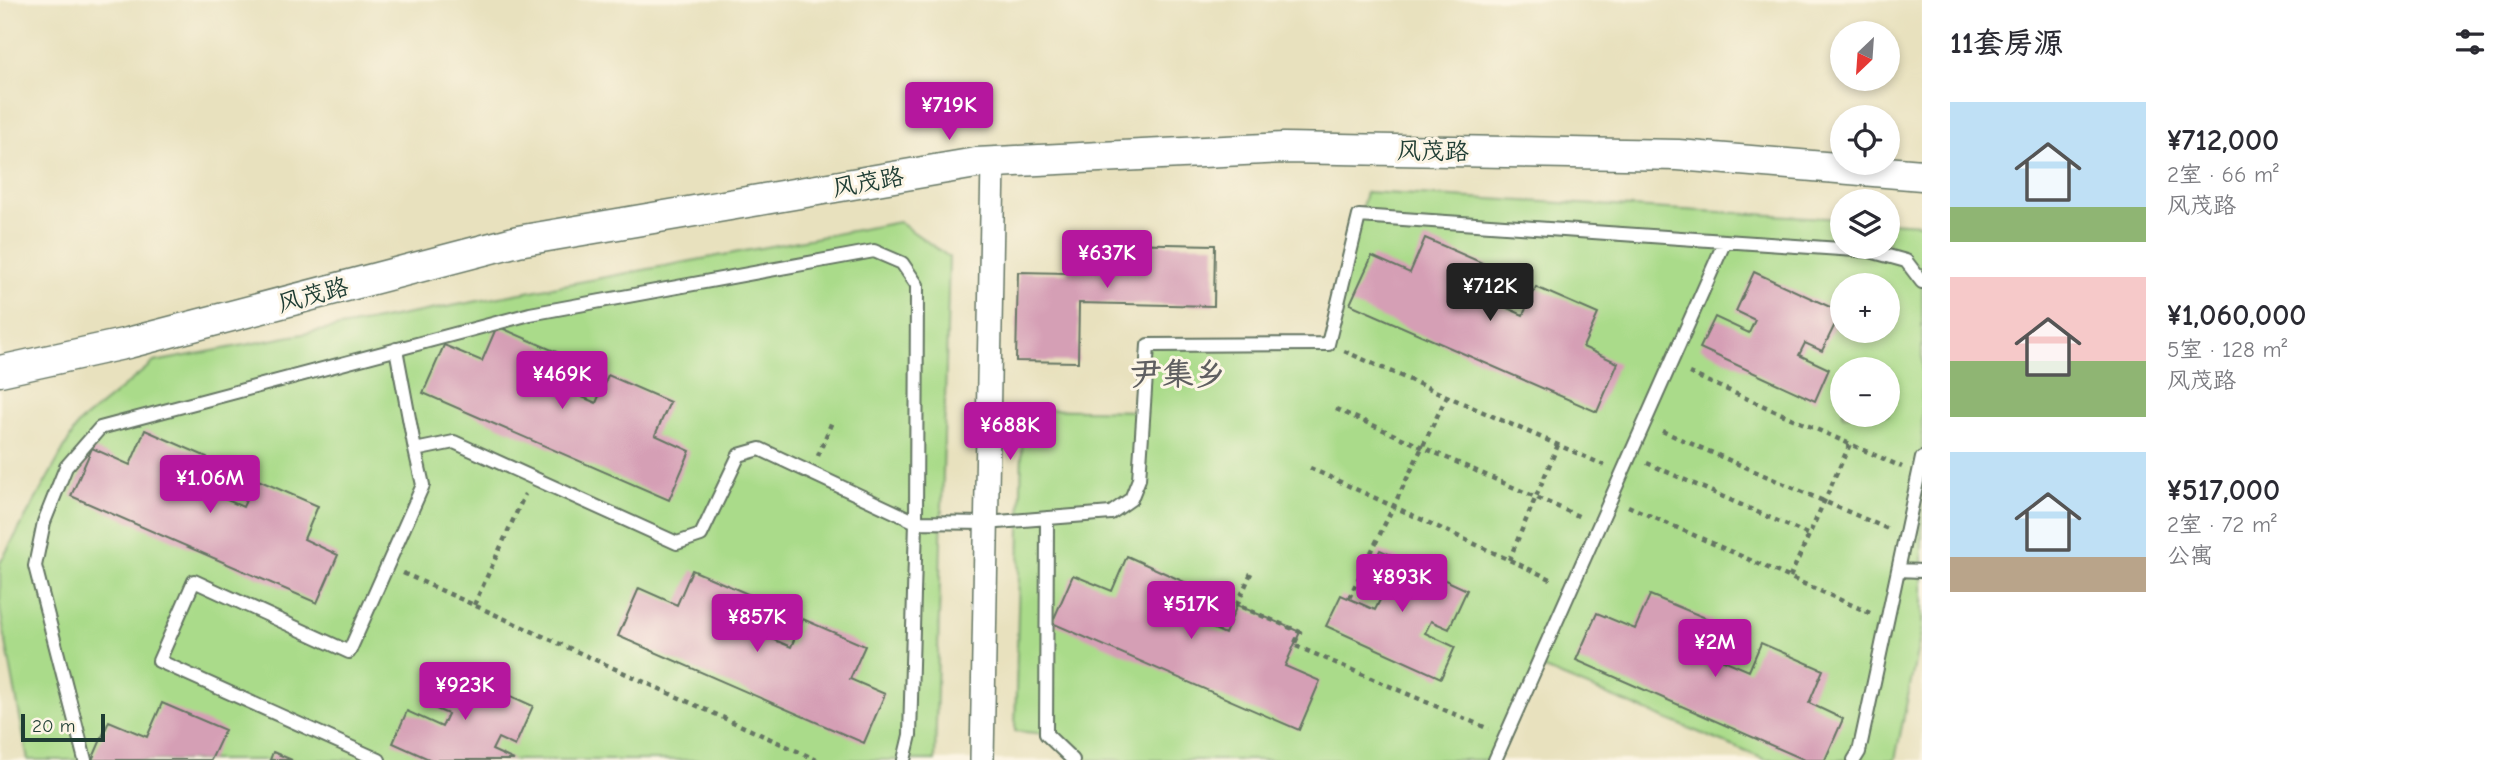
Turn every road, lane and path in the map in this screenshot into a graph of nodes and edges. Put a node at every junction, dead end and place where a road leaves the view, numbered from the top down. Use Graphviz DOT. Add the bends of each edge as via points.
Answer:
graph roads {
  1 [pos="993,162"];
  2 [pos="1922,174"];
  3 [pos="1726,241"];
  4 [pos="1922,282"];
  5 [pos="1328,344"];
  6 [pos="396,349"];
  7 [pos="1670,365"];
  8 [pos="0,371"];
  9 [pos="1447,396"];
  10 [pos="1336,409"];
  11 [pos="833,419"];
  12 [pos="1644,423"];
  13 [pos="1850,444"];
  14 [pos="1558,445"];
  15 [pos="1423,447"];
  16 [pos="415,450"];
  17 [pos="1630,455"];
  18 [pos="1922,458"];
  19 [pos="1310,468"];
  20 [pos="811,473"];
  21 [pos="1622,473"];
  22 [pos="1919,474"];
  23 [pos="532,478"];
  24 [pos="1537,498"];
  25 [pos="1611,499"];
  26 [pos="1824,501"];
  27 [pos="1394,506"];
  28 [pos="1047,518"];
  29 [pos="916,522"];
  30 [pos="986,523"];
  31 [pos="1599,525"];
  32 [pos="1809,535"];
  33 [pos="1905,537"];
  34 [pos="1509,560"];
  35 [pos="387,566"];
  36 [pos="1898,570"];
  37 [pos="1922,570"];
  38 [pos="1251,573"];
  39 [pos="1790,577"];
  40 [pos="1571,589"];
  41 [pos="1349,598"];
  42 [pos="474,605"];
  43 [pos="1887,620"];
  44 [pos="1505,736"];
  45 [pos="85,760"];
  46 [pos="379,760"];
  47 [pos="817,760"];
  48 [pos="904,760"];
  49 [pos="982,760"];
  50 [pos="1073,760"];
  51 [pos="1495,760"];
  52 [pos="1854,760"];
  1 -- 2 [label="street, 风茂路" via="1284,148 1678,155"];
  1 -- 8 [label="street, 风茂路" via="518,241"];
  1 -- 30 [label="street"];
  3 -- 4 [label="lane" via="1870,251 1906,261"];
  3 -- 5 [label="lane" via="1359,216"];
  3 -- 7 [label="lane"];
  5 -- 9 [label="path"];
  5 -- 28 [label="lane" via="1148,345 1139,479 1131,499 1111,513"];
  6 -- 16 [label="lane"];
  6 -- 29 [label="lane" via="530,314 874,251 902,263 917,285"];
  6 -- 45 [label="lane" via="100,428 66,467 44,522 35,566"];
  7 -- 12 [label="lane"];
  7 -- 13 [label="path"];
  9 -- 14 [label="path"];
  9 -- 15 [label="path"];
  10 -- 15 [label="path"];
  11 -- 20 [label="path"];
  12 -- 17 [label="lane"];
  12 -- 26 [label="path"];
  13 -- 22 [label="path"];
  13 -- 26 [label="path"];
  14 -- 21 [label="path"];
  14 -- 24 [label="path"];
  15 -- 24 [label="path"];
  15 -- 27 [label="path"];
  16 -- 23 [label="lane" via="454,442"];
  16 -- 35 [label="lane" via="423,485"];
  17 -- 21 [label="lane"];
  17 -- 32 [label="path"];
  18 -- 22 [label="lane"];
  19 -- 27 [label="path"];
  20 -- 23 [label="lane" via="760,449 739,455 701,535 677,543"];
  20 -- 29 [label="lane"];
  21 -- 25 [label="lane"];
  22 -- 33 [label="lane"];
  23 -- 42 [label="path"];
  24 -- 31 [label="path"];
  24 -- 34 [label="path"];
  25 -- 31 [label="lane"];
  25 -- 39 [label="path"];
  26 -- 32 [label="path"];
  26 -- 33 [label="path"];
  27 -- 34 [label="path"];
  27 -- 41 [label="path"];
  28 -- 30 [label="lane"];
  28 -- 50 [label="lane" via="1046,734"];
  29 -- 30 [label="lane"];
  29 -- 48 [label="lane" via="909,735"];
  30 -- 49 [label="street"];
  31 -- 40 [label="lane"];
  32 -- 39 [label="path"];
  33 -- 36 [label="lane"];
  34 -- 40 [label="path"];
  35 -- 42 [label="path"];
  35 -- 46 [label="lane" via="349,652 194,581 159,661"];
  36 -- 37 [label="lane"];
  36 -- 43 [label="lane"];
  38 -- 44 [label="path" via="1237,605 1300,632 1294,645"];
  39 -- 43 [label="path"];
  40 -- 44 [label="lane"];
  42 -- 47 [label="path"];
  43 -- 52 [label="lane"];
  44 -- 51 [label="lane"];
}
